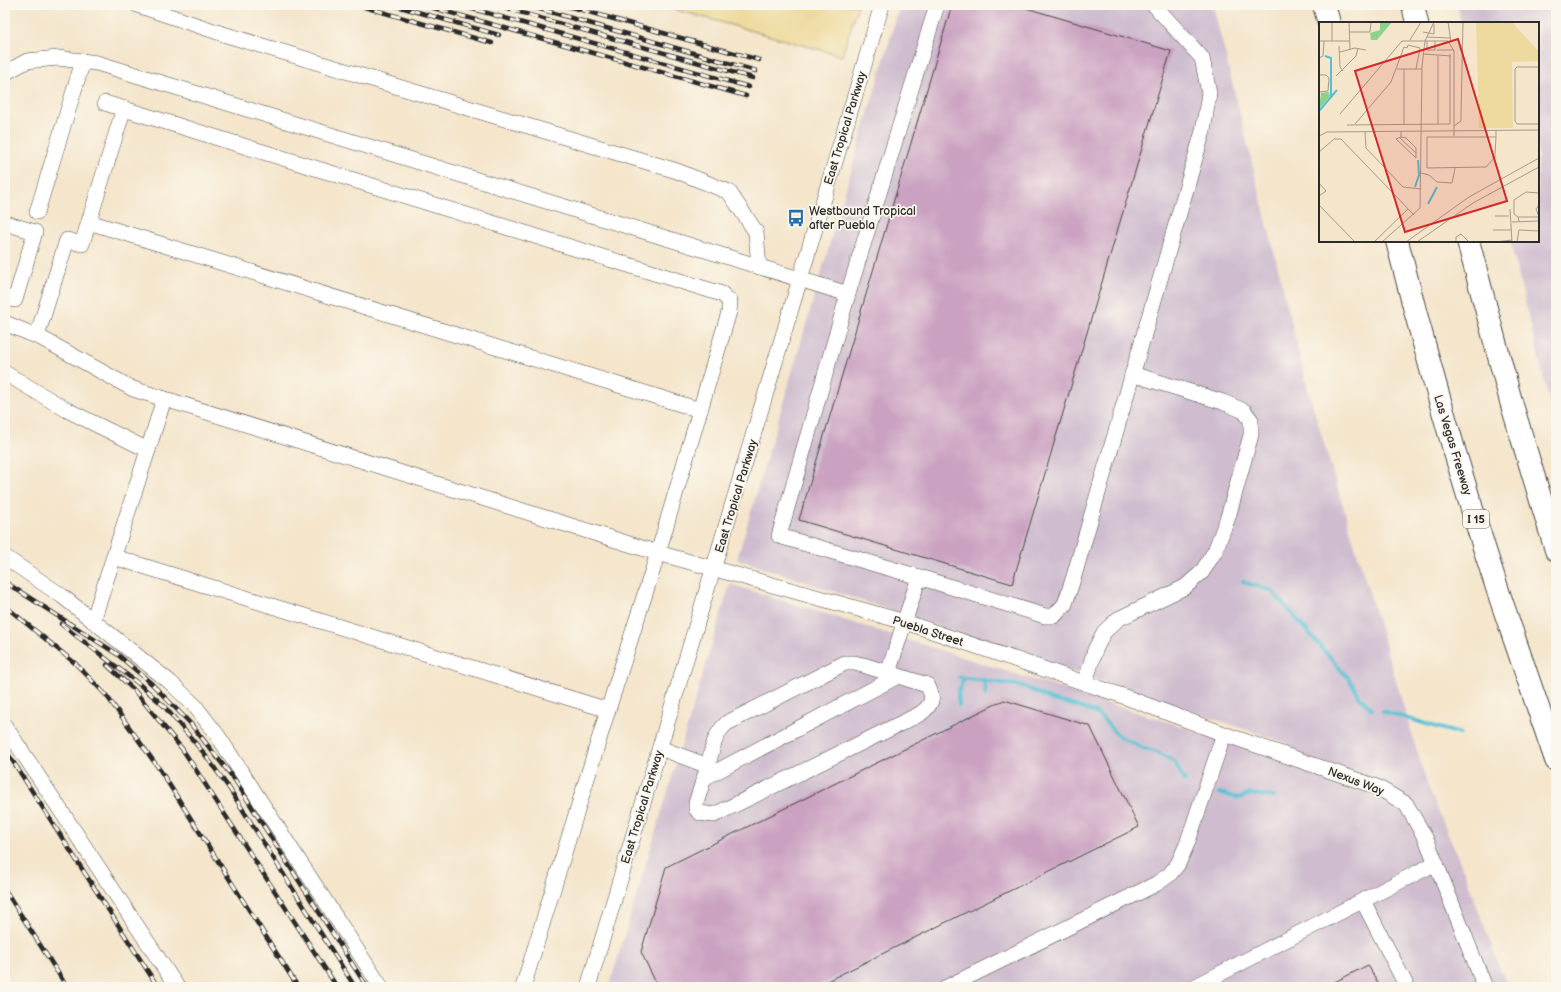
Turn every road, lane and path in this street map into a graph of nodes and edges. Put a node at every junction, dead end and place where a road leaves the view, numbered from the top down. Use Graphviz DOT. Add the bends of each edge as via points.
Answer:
graph roads {
  1 [pos="138,5"];
  2 [pos="882,5"];
  3 [pos="937,5"];
  4 [pos="1154,5"];
  5 [pos="1324,5"];
  6 [pos="1340,5"];
  7 [pos="1413,5"];
  8 [pos="1329,22"];
  9 [pos="1344,22"];
  10 [pos="1416,22"];
  11 [pos="83,61"];
  12 [pos="6,71"];
  13 [pos="105,102"];
  14 [pos="124,108"];
  15 [pos="36,212"];
  16 [pos="89,222"];
  17 [pos="5,223"];
  18 [pos="1396,242"];
  19 [pos="1468,242"];
  20 [pos="759,267"];
  21 [pos="800,280"];
  22 [pos="848,294"];
  23 [pos="5,297"];
  24 [pos="5,324"];
  25 [pos="37,336"];
  26 [pos="5,373"];
  27 [pos="1132,374"];
  28 [pos="164,399"];
  29 [pos="700,410"];
  30 [pos="148,450"];
  31 [pos="1556,550"];
  32 [pos="658,553"];
  33 [pos="5,557"];
  34 [pos="114,557"];
  35 [pos="714,568"];
  36 [pos="919,577"];
  37 [pos="93,621"];
  38 [pos="905,622"];
  39 [pos="893,674"];
  40 [pos="1085,683"];
  41 [pos="1140,703"];
  42 [pos="608,710"];
  43 [pos="5,726"];
  44 [pos="1224,734"];
  45 [pos="660,748"];
  46 [pos="1556,760"];
  47 [pos="706,772"];
  48 [pos="1436,863"];
  49 [pos="1363,901"];
  50 [pos="177,987"];
  51 [pos="381,987"];
  52 [pos="523,987"];
  53 [pos="588,987"];
  54 [pos="947,987"];
  55 [pos="1194,987"];
  56 [pos="1407,987"];
  57 [pos="1484,987"];
  1 -- 20 [label="street" via="223,34 677,171 729,192 756,232"];
  2 -- 21 [label="street, East Tropical Parkway"];
  3 -- 22 [label="street"];
  4 -- 27 [label="street" via="1202,58 1209,93 1203,131"];
  5 -- 8 [label="highway"];
  6 -- 9 [label="highway"];
  7 -- 10 [label="highway"];
  11 -- 12 [label="street" via="58,58 27,61"];
  11 -- 15 [label="street"];
  11 -- 20 [label="street" via="97,63"];
  13 -- 14 [label="street"];
  14 -- 16 [label="street"];
  14 -- 29 [label="street" via="722,294 730,302 729,312"];
  16 -- 25 [label="street" via="82,244 67,240"];
  16 -- 29 [label="street"];
  17 -- 23 [label="street" via="35,232 15,300"];
  18 -- 46 [label="highway, Las Vegas Freeway / I 15" via="1475,517"];
  19 -- 31 [label="highway" via="1510,398"];
  20 -- 21 [label="street"];
  21 -- 22 [label="street"];
  21 -- 35 [label="street, East Tropical Parkway"];
  22 -- 36 [label="street" via="779,536"];
  24 -- 25 [label="street, Puebla Street"];
  25 -- 28 [label="street, Puebla Street" via="133,389"];
  26 -- 30 [label="street" via="67,410"];
  27 -- 36 [label="street" via="1074,576 1064,604 1054,616 1045,616"];
  27 -- 40 [label="street" via="1244,411 1251,420 1251,435 1228,517 1215,551 1202,572 1185,587 1118,619 1104,632 1095,650"];
  28 -- 30 [label="street"];
  28 -- 32 [label="street, Puebla Street"];
  29 -- 32 [label="street"];
  30 -- 34 [label="street"];
  32 -- 35 [label="street, Puebla Street"];
  32 -- 42 [label="street"];
  33 -- 37 [label="street"];
  34 -- 37 [label="street"];
  34 -- 42 [label="street"];
  35 -- 38 [label="street, Puebla Street"];
  35 -- 45 [label="street, East Tropical Parkway"];
  36 -- 38 [label="street"];
  37 -- 51 [label="street" via="170,682 195,706 218,736"];
  38 -- 39 [label="street"];
  38 -- 40 [label="street, Puebla Street"];
  39 -- 47 [label="street"];
  39 -- 47 [label="street" via="854,663 845,663 727,723 715,738"];
  39 -- 47 [label="street" via="927,685 932,700 920,714 714,815 700,813 696,809"];
  40 -- 41 [label="street, Puebla Street"];
  41 -- 44 [label="street, Nexus Way"];
  42 -- 52 [label="street"];
  43 -- 50 [label="street"];
  44 -- 48 [label="street, Nexus Way" via="1391,794 1406,804"];
  44 -- 54 [label="street" via="1187,844 1178,864 1169,875 1156,884"];
  45 -- 47 [label="street"];
  45 -- 53 [label="street, East Tropical Parkway"];
  48 -- 49 [label="street"];
  48 -- 57 [label="street, Nexus Way"];
  49 -- 55 [label="street"];
  49 -- 56 [label="street"];
}
